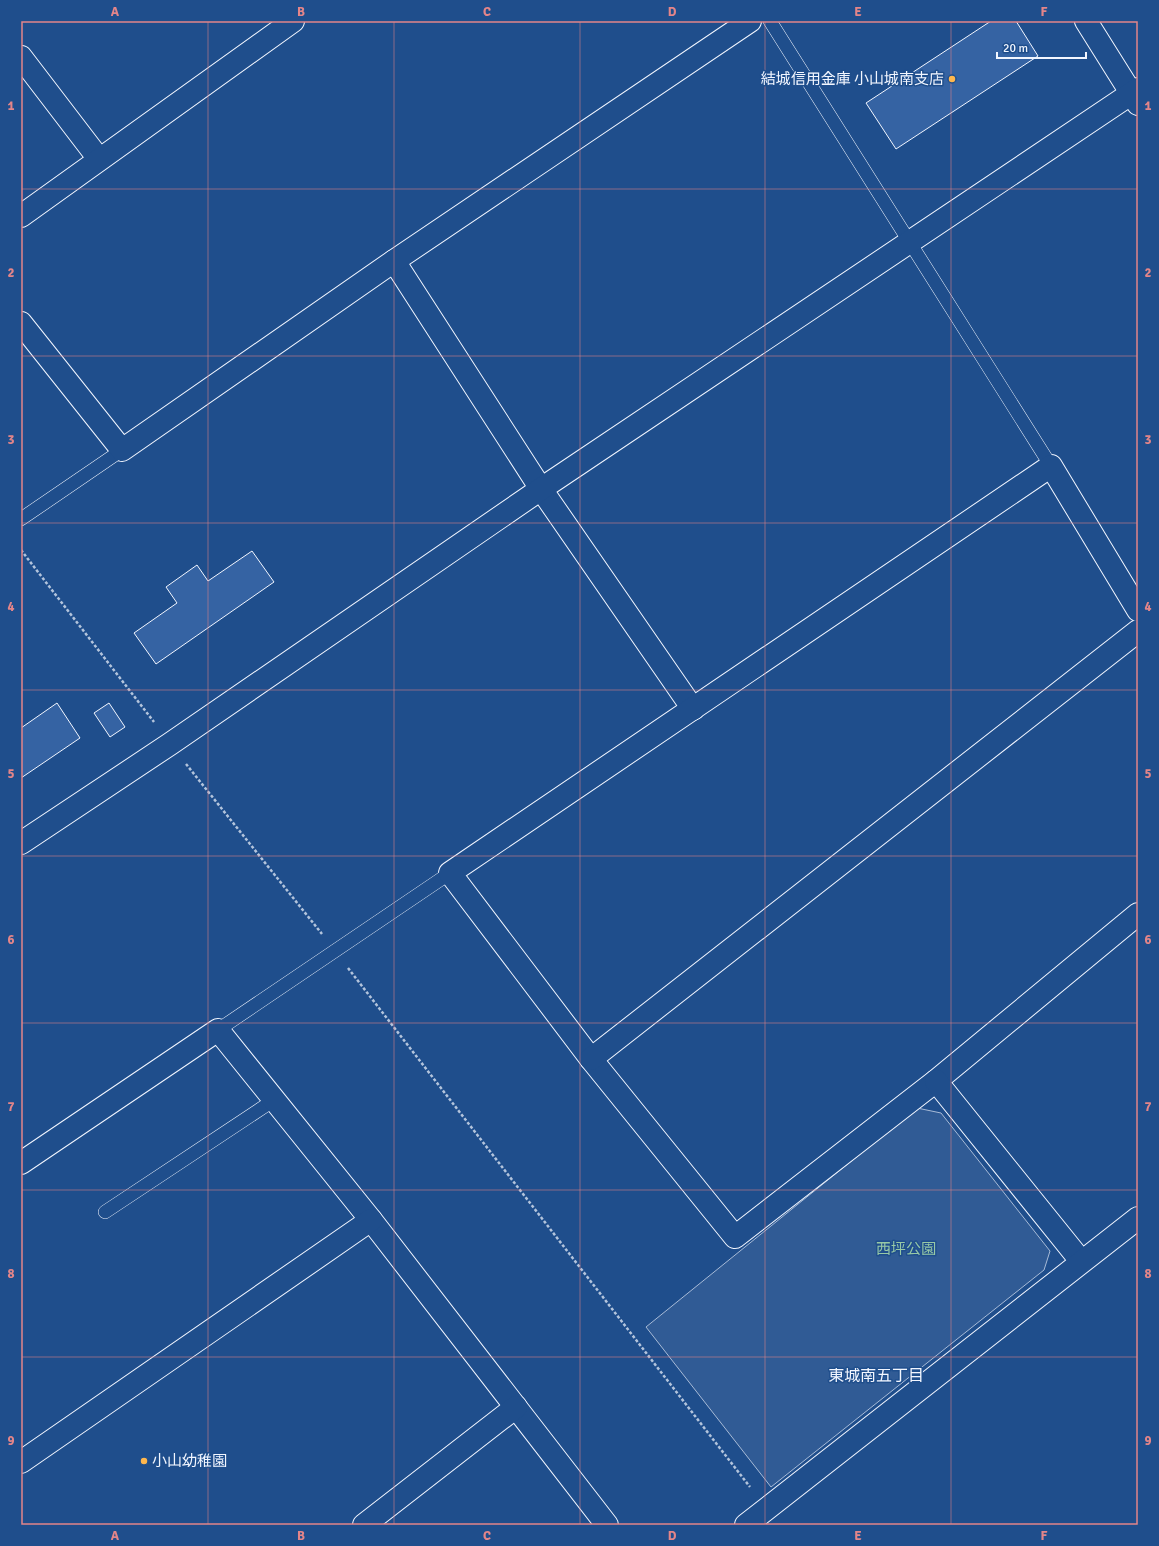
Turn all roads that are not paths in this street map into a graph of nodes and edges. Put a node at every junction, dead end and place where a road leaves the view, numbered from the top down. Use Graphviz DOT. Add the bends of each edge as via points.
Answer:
graph roads {
  1 [pos="293,21"];
  2 [pos="750,21"];
  3 [pos="770,21"];
  4 [pos="1086,21"];
  5 [pos="21,57"];
  6 [pos="1136,96"];
  7 [pos="99,159"];
  8 [pos="21,216"];
  9 [pos="910,244"];
  10 [pos="394,261"];
  11 [pos="21,323"];
  12 [pos="122,450"];
  13 [pos="1051,466"];
  14 [pos="541,489"];
  15 [pos="21,519"];
  16 [pos="1138,610"];
  17 [pos="1138,631"];
  18 [pos="693,708"];
  19 [pos="21,843"];
  20 [pos="450,873"];
  21 [pos="1138,914"];
  22 [pos="218,1030"];
  23 [pos="591,1059"];
  24 [pos="936,1081"];
  25 [pos="274,1100"];
  26 [pos="21,1163"];
  27 [pos="105,1212"];
  28 [pos="1138,1218"];
  29 [pos="371,1220"];
  30 [pos="1081,1261"];
  31 [pos="516,1407"];
  32 [pos="21,1462"];
  33 [pos="364,1525"];
  34 [pos="607,1525"];
  35 [pos="746,1525"];
  1 -- 7 [label="street"];
  2 -- 10 [label="street"];
  3 -- 9 [label="lane"];
  4 -- 6 [label="street"];
  5 -- 7 [label="street"];
  6 -- 9 [label="street"];
  7 -- 8 [label="street"];
  9 -- 13 [label="lane"];
  9 -- 14 [label="street"];
  10 -- 12 [label="street"];
  10 -- 14 [label="street"];
  11 -- 12 [label="street"];
  12 -- 15 [label="lane"];
  13 -- 16 [label="street"];
  13 -- 18 [label="street"];
  14 -- 18 [label="street"];
  14 -- 19 [label="street" via="170,744"];
  17 -- 23 [label="street"];
  18 -- 20 [label="street"];
  20 -- 22 [label="lane"];
  20 -- 23 [label="street"];
  21 -- 24 [label="street"];
  22 -- 25 [label="street"];
  22 -- 26 [label="street"];
  23 -- 24 [label="street" via="735,1238"];
  24 -- 30 [label="street"];
  25 -- 27 [label="lane"];
  25 -- 29 [label="street"];
  28 -- 30 [label="street"];
  29 -- 31 [label="street"];
  29 -- 32 [label="street"];
  30 -- 35 [label="street"];
  31 -- 33 [label="street"];
  31 -- 34 [label="street"];
}
